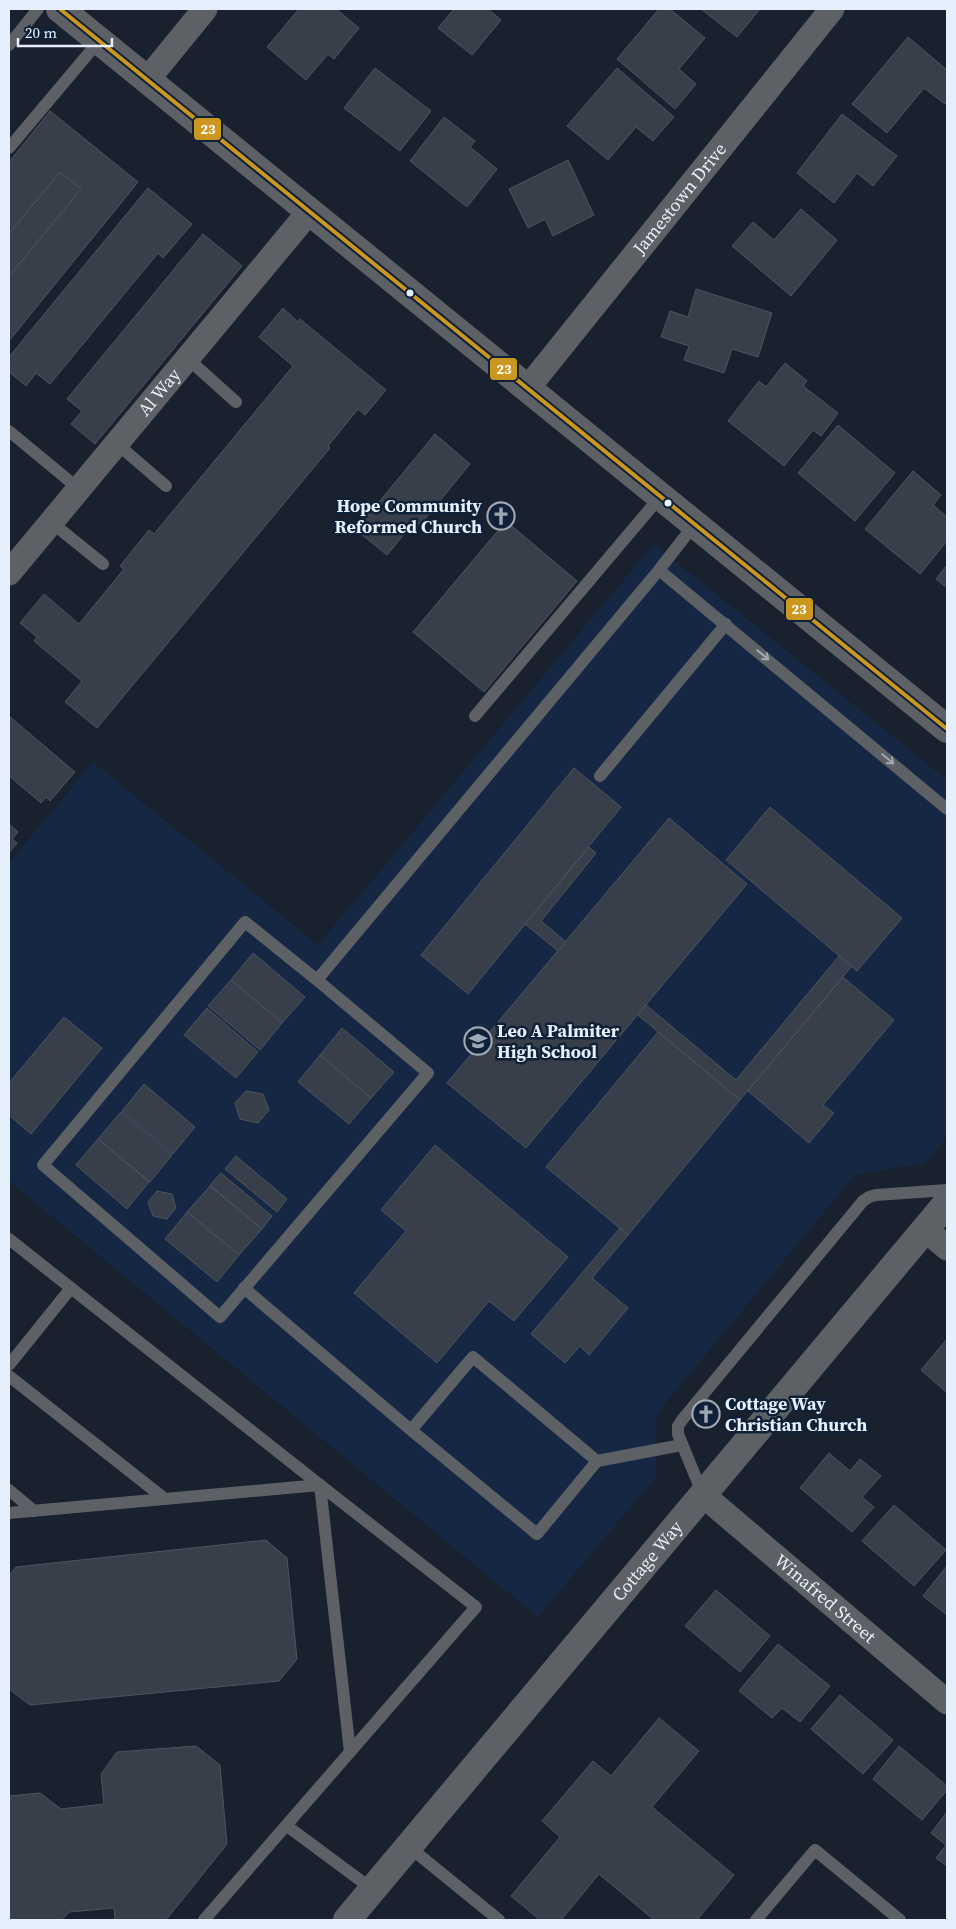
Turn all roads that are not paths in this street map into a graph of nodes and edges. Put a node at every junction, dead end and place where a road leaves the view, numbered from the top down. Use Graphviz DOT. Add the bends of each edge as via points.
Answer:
graph roads {
  1 [pos="38,9"];
  2 [pos="60,9"];
  3 [pos="205,9"];
  4 [pos="832,9"];
  5 [pos="99,41"];
  6 [pos="9,45"];
  7 [pos="147,80"];
  8 [pos="9,148"];
  9 [pos="309,212"];
  10 [pos="187,358"];
  11 [pos="527,389"];
  12 [pos="236,402"];
  13 [pos="9,431"];
  14 [pos="116,443"];
  15 [pos="166,486"];
  16 [pos="79,489"];
  17 [pos="660,497"];
  18 [pos="51,522"];
  19 [pos="694,525"];
  20 [pos="13,561"];
  21 [pos="103,564"];
  22 [pos="659,570"];
  23 [pos="726,624"];
  24 [pos="475,716"];
  25 [pos="947,730"];
  26 [pos="600,776"];
  27 [pos="947,809"];
  28 [pos="317,980"];
  29 [pos="947,1190"];
  30 [pos="947,1203"];
  31 [pos="925,1229"];
  32 [pos="9,1239"];
  33 [pos="947,1248"];
  34 [pos="71,1288"];
  35 [pos="244,1288"];
  36 [pos="9,1365"];
  37 [pos="9,1376"];
  38 [pos="411,1430"];
  39 [pos="682,1445"];
  40 [pos="597,1461"];
  41 [pos="320,1485"];
  42 [pos="9,1490"];
  43 [pos="703,1495"];
  44 [pos="165,1499"];
  45 [pos="34,1511"];
  46 [pos="9,1513"];
  47 [pos="947,1702"];
  48 [pos="350,1752"];
  49 [pos="287,1826"];
  50 [pos="408,1846"];
  51 [pos="372,1889"];
  52 [pos="204,1920"];
  53 [pos="347,1920"];
  54 [pos="499,1920"];
  55 [pos="756,1920"];
  56 [pos="900,1920"];
  1 -- 6 [label="lane"];
  2 -- 5 [label="street"];
  3 -- 7 [label="street"];
  4 -- 11 [label="street, Jamestown Drive"];
  5 -- 7 [label="street"];
  5 -- 8 [label="lane"];
  7 -- 9 [label="street"];
  9 -- 10 [label="street, Al Way"];
  9 -- 11 [label="street"];
  10 -- 12 [label="lane"];
  10 -- 14 [label="street, Al Way"];
  11 -- 17 [label="street"];
  13 -- 16 [label="lane"];
  14 -- 15 [label="lane"];
  14 -- 16 [label="street, Al Way"];
  16 -- 18 [label="street, Al Way"];
  17 -- 19 [label="street"];
  17 -- 24 [label="lane"];
  18 -- 20 [label="street, Al Way"];
  18 -- 21 [label="lane"];
  19 -- 22 [label="lane"];
  19 -- 25 [label="street"];
  22 -- 23 [label="lane"];
  22 -- 28 [label="lane"];
  23 -- 26 [label="lane"];
  23 -- 27 [label="lane, one-way"];
  28 -- 35 [label="lane" via="428,1073"];
  28 -- 35 [label="lane" via="245,922 43,1165 220,1317"];
  29 -- 39 [label="lane" via="876,1195 863,1202 682,1420 678,1426"];
  30 -- 31 [label="street, Cottage Way"];
  31 -- 33 [label="street"];
  31 -- 43 [label="street, Cottage Way"];
  32 -- 34 [label="lane"];
  34 -- 36 [label="lane"];
  34 -- 41 [label="lane"];
  35 -- 38 [label="lane"];
  37 -- 44 [label="lane"];
  38 -- 40 [label="lane" via="473,1357"];
  38 -- 40 [label="lane" via="537,1534"];
  39 -- 40 [label="lane"];
  39 -- 43 [label="lane"];
  41 -- 44 [label="lane"];
  41 -- 48 [label="lane"];
  41 -- 48 [label="lane" via="476,1607"];
  42 -- 45 [label="lane"];
  43 -- 47 [label="street, Winafred Street"];
  43 -- 50 [label="street, Cottage Way"];
  44 -- 45 [label="lane"];
  45 -- 46 [label="lane"];
  48 -- 49 [label="lane"];
  49 -- 51 [label="lane"];
  49 -- 52 [label="lane"];
  50 -- 51 [label="street, Cottage Way"];
  50 -- 54 [label="lane"];
  51 -- 53 [label="street, Cottage Way"];
  55 -- 56 [label="lane" via="815,1850"];
}
